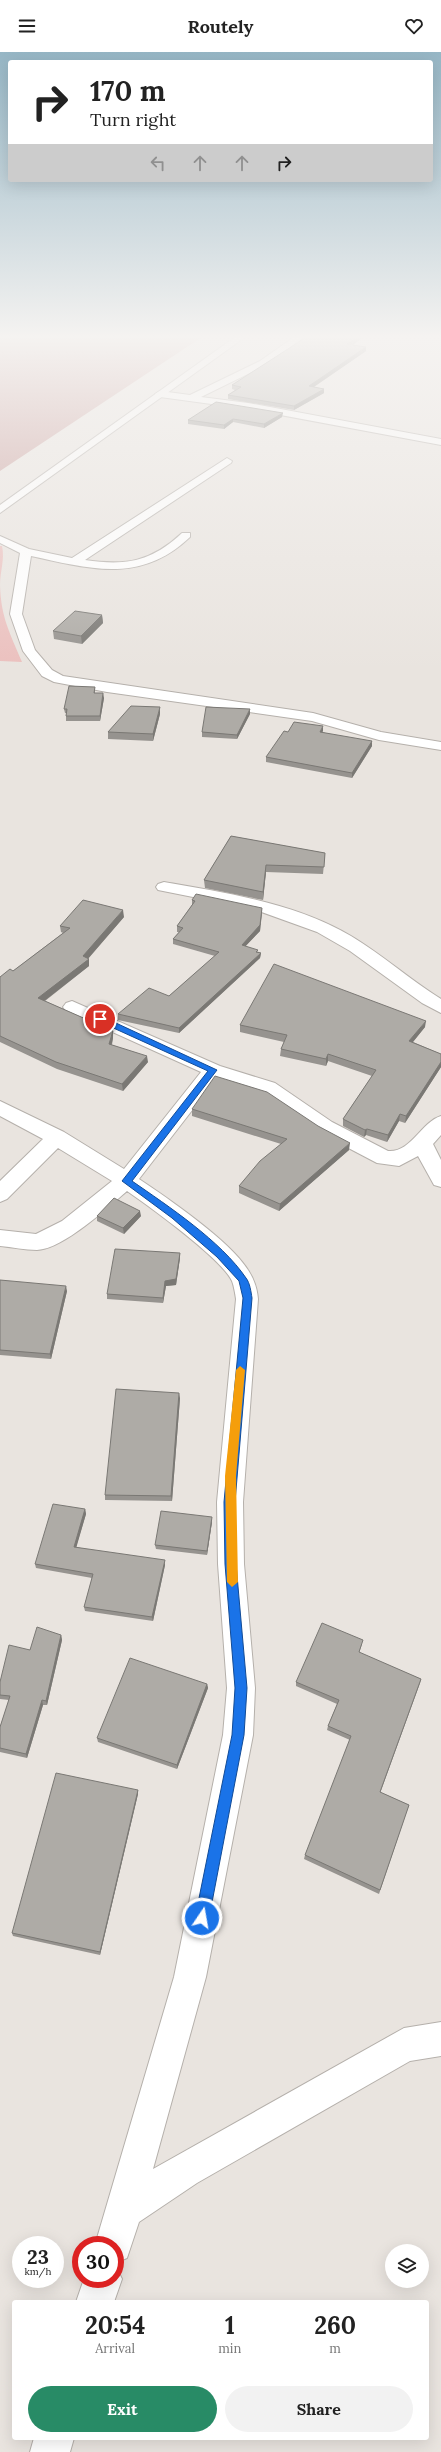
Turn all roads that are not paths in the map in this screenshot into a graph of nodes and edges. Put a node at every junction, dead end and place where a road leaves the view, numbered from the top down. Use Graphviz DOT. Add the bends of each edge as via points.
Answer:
graph roads {
  1 [pos="87,447"];
  2 [pos="227,461"];
  3 [pos="0,510"];
  4 [pos="186,535"];
  5 [pos="0,539"];
  6 [pos="26,552"];
  7 [pos="75,561"];
  8 [pos="441,746"];
  9 [pos="164,887"];
  10 [pos="72,1007"];
  11 [pos="441,1007"];
  12 [pos="213,1070"];
  13 [pos="0,1108"];
  14 [pos="441,1123"];
  15 [pos="57,1137"];
  16 [pos="422,1143"];
  17 [pos="441,1180"];
  18 [pos="126,1181"];
  19 [pos="0,1194"];
  20 [pos="0,1238"];
  21 [pos="441,2039"];
  22 [pos="126,2210"];
  23 [pos="117,2236"];
  24 [pos="99,2288"];
  25 [pos="96,2300"];
  26 [pos="53,2440"];
  27 [pos="50,2452"];
  1 -- 3 [label="street"];
  2 -- 7 [label="street"];
  4 -- 7 [label="street" via="176,547 161,557 139,564 116,567"];
  5 -- 6 [label="street"];
  6 -- 7 [label="street"];
  6 -- 8 [label="street" via="16,614 29,651 52,676 84,684 313,717 379,736"];
  9 -- 11 [label="street" via="225,898 308,921 360,948 410,988"];
  10 -- 12 [label="street"];
  12 -- 16 [label="street" via="268,1088 325,1127 384,1158 399,1159"];
  12 -- 18 [label="street"];
  13 -- 15 [label="street"];
  14 -- 16 [label="street"];
  15 -- 18 [label="street"];
  15 -- 19 [label="street"];
  16 -- 17 [label="street"];
  18 -- 20 [label="street" via="70,1227 38,1242"];
  18 -- 22 [label="street" via="175,1216 220,1255 243,1280 247,1298 230,1502 231,1564 241,1688 238,1735 190,1977"];
  21 -- 22 [label="street" via="404,2045 184,2170"];
  22 -- 23 [label="street"];
  24 -- 25 [label="street"];
  26 -- 27 [label="street"];
}
